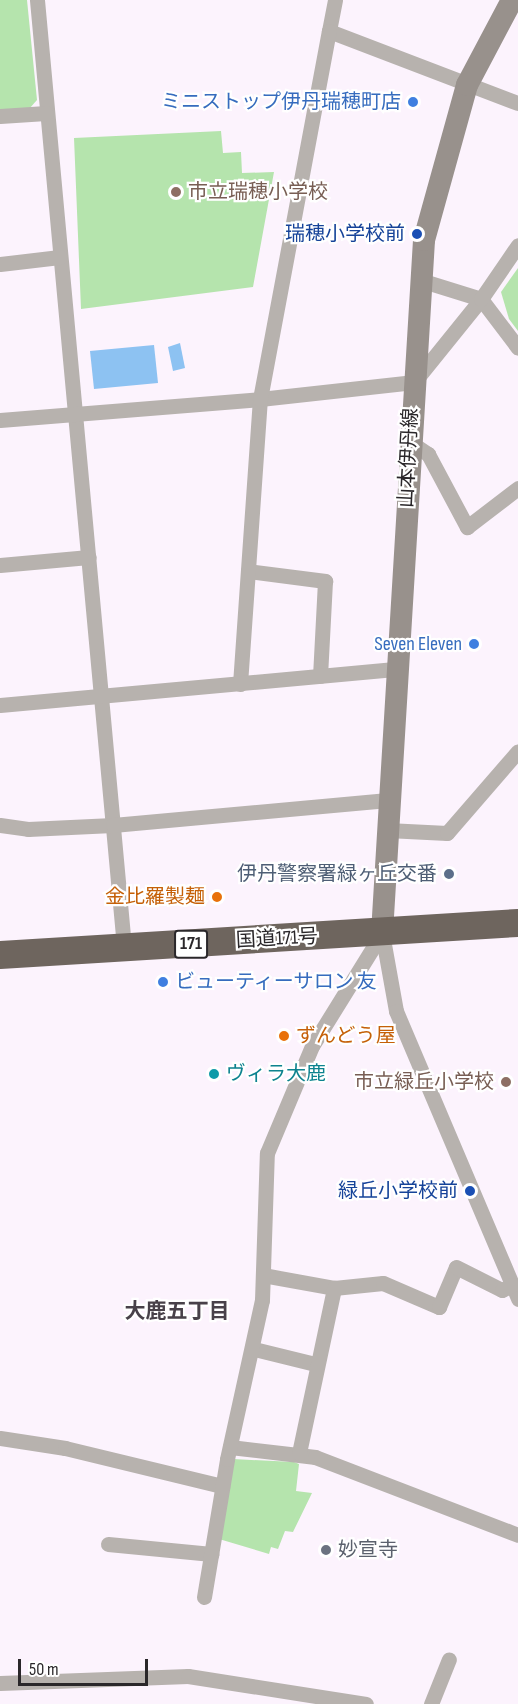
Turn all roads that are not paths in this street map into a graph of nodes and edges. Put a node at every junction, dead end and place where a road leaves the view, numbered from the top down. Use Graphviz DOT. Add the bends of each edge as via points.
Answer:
graph roads {
  1 [pos="38,0"];
  2 [pos="335,0"];
  3 [pos="512,0"];
  4 [pos="329,31"];
  5 [pos="467,85"];
  6 [pos="518,103"];
  7 [pos="46,113"];
  8 [pos="0,116"];
  9 [pos="518,245"];
  10 [pos="60,257"];
  11 [pos="0,264"];
  12 [pos="420,280"];
  13 [pos="481,299"];
  14 [pos="518,348"];
  15 [pos="414,382"];
  16 [pos="260,399"];
  17 [pos="75,414"];
  18 [pos="0,420"];
  19 [pos="410,442"];
  20 [pos="518,488"];
  21 [pos="89,557"];
  22 [pos="0,565"];
  23 [pos="248,572"];
  24 [pos="397,669"];
  25 [pos="320,676"];
  26 [pos="240,684"];
  27 [pos="103,695"];
  28 [pos="0,705"];
  29 [pos="518,751"];
  30 [pos="388,800"];
  31 [pos="0,825"];
  32 [pos="113,825"];
  33 [pos="387,830"];
  34 [pos="518,923"];
  35 [pos="382,933"];
  36 [pos="124,947"];
  37 [pos="0,955"];
  38 [pos="262,1275"];
  39 [pos="334,1288"];
  40 [pos="515,1292"];
  41 [pos="254,1349"];
  42 [pos="315,1364"];
  43 [pos="0,1438"];
  44 [pos="230,1447"];
  45 [pos="298,1453"];
  46 [pos="222,1486"];
  47 [pos="518,1535"];
  48 [pos="108,1544"];
  49 [pos="212,1554"];
  50 [pos="204,1597"];
  51 [pos="449,1659"];
  52 [pos="0,1683"];
  53 [pos="319,1700"];
  54 [pos="366,1704"];
  55 [pos="431,1704"];
  1 -- 7 [label="street"];
  2 -- 4 [label="street"];
  3 -- 5 [label="main road, 山本伊丹線"];
  4 -- 5 [label="street"];
  4 -- 16 [label="street"];
  5 -- 6 [label="street"];
  5 -- 12 [label="main road, 山本伊丹線" via="424,240"];
  7 -- 8 [label="street"];
  7 -- 10 [label="street"];
  9 -- 13 [label="street"];
  10 -- 11 [label="street"];
  10 -- 17 [label="street"];
  12 -- 13 [label="street"];
  12 -- 15 [label="main road, 山本伊丹線"];
  13 -- 14 [label="street"];
  13 -- 15 [label="street"];
  15 -- 16 [label="street"];
  15 -- 19 [label="main road, 山本伊丹線"];
  16 -- 17 [label="street"];
  16 -- 23 [label="street"];
  17 -- 18 [label="street"];
  17 -- 21 [label="street"];
  19 -- 20 [label="street" via="428,454 467,527"];
  19 -- 24 [label="main road, 山本伊丹線"];
  21 -- 22 [label="street"];
  21 -- 27 [label="street"];
  23 -- 25 [label="street" via="325,581"];
  23 -- 26 [label="street"];
  24 -- 25 [label="street"];
  24 -- 30 [label="main road, 山本伊丹線"];
  25 -- 26 [label="street"];
  26 -- 27 [label="street"];
  27 -- 28 [label="street"];
  27 -- 32 [label="street"];
  29 -- 33 [label="street" via="447,833"];
  30 -- 32 [label="street"];
  30 -- 33 [label="main road, 山本伊丹線"];
  31 -- 32 [label="street" via="28,829"];
  32 -- 36 [label="street"];
  33 -- 35 [label="main road, 山本伊丹線"];
  34 -- 35 [label="highway, 国道171号 / 171"];
  35 -- 36 [label="highway, 国道171号 / 171"];
  35 -- 38 [label="street" via="312,1046 273,1133 267,1153"];
  35 -- 40 [label="street" via="396,1011"];
  36 -- 37 [label="highway, 国道171号 / 171"];
  38 -- 39 [label="street"];
  38 -- 41 [label="street"];
  39 -- 40 [label="street" via="383,1283 439,1306 456,1267 502,1290"];
  39 -- 42 [label="street" via="329,1323"];
  41 -- 42 [label="street"];
  41 -- 44 [label="street"];
  42 -- 45 [label="street"];
  43 -- 46 [label="street" via="64,1448"];
  44 -- 45 [label="street"];
  44 -- 46 [label="street"];
  45 -- 47 [label="street"];
  46 -- 49 [label="street"];
  48 -- 49 [label="street"];
  49 -- 50 [label="street"];
  51 -- 55 [label="street"];
  52 -- 53 [label="street" via="188,1676"];
  53 -- 54 [label="street"];
}
